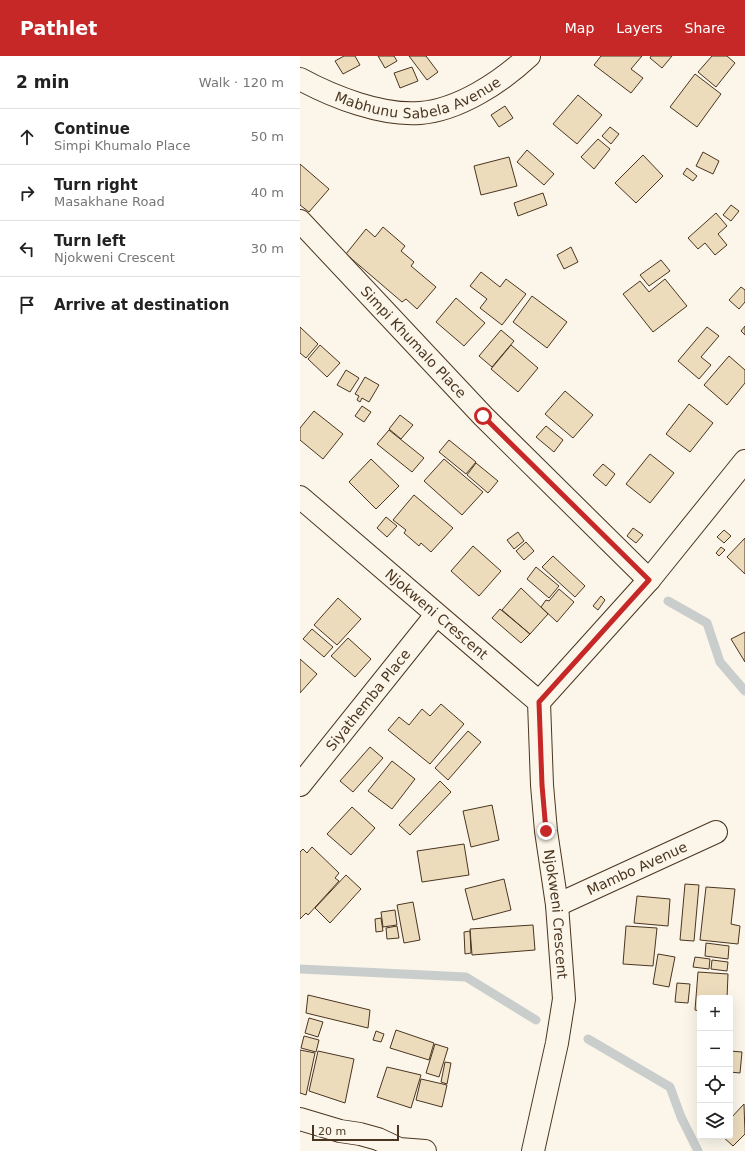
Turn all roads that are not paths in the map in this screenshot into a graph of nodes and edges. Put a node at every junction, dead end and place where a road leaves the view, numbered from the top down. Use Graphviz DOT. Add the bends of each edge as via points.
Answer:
graph roads {
  1 [pos="529,56"];
  2 [pos="300,80"];
  3 [pos="300,220"];
  4 [pos="745,461"];
  5 [pos="300,497"];
  6 [pos="649,580"];
  7 [pos="436,615"];
  8 [pos="539,702"];
  9 [pos="300,785"];
  10 [pos="716,832"];
  11 [pos="557,905"];
  12 [pos="300,1119"];
  13 [pos="424,1151"];
  14 [pos="533,1151"];
  1 -- 2 [label="street, Mabhunu Sabela Avenue" via="488,89 450,106 420,113 362,105 329,95"];
  3 -- 6 [label="street, Simpi Khumalo Place" via="483,416"];
  4 -- 6 [label="street"];
  5 -- 7 [label="street, Njokweni Crescent"];
  6 -- 8 [label="street"];
  7 -- 8 [label="street, Njokweni Crescent"];
  7 -- 9 [label="street, Siyathemba Place"];
  8 -- 11 [label="street, Njokweni Crescent" via="546,831"];
  10 -- 11 [label="street, Mambo Avenue"];
  11 -- 14 [label="street, Njokweni Crescent" via="564,999"];
  12 -- 13 [label="street" via="372,1138 399,1149"];
}
